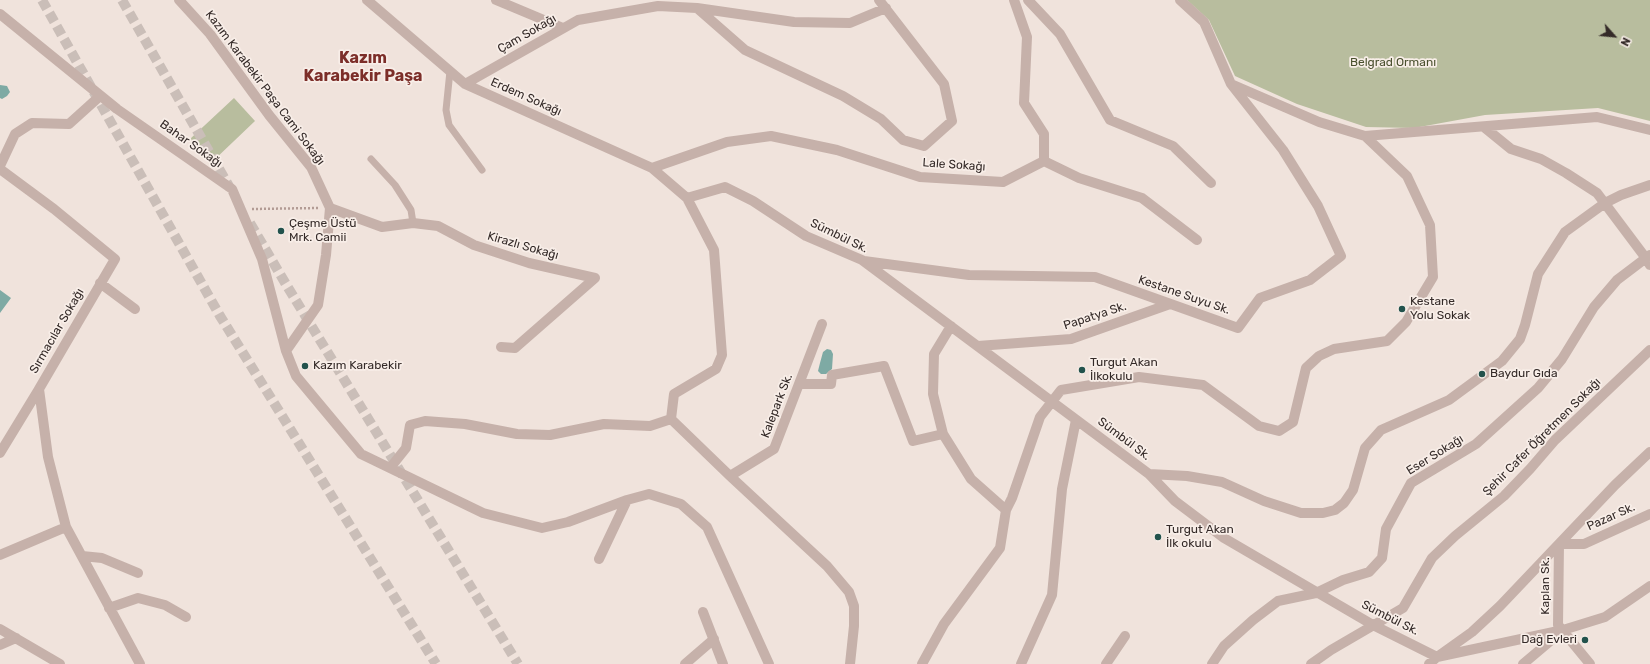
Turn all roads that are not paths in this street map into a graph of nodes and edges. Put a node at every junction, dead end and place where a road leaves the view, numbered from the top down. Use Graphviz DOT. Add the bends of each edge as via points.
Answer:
graph roads {
  1 [pos="179,0"];
  2 [pos="367,0"];
  3 [pos="496,0"];
  4 [pos="1014,0"];
  5 [pos="1028,0"];
  6 [pos="1180,0"];
  7 [pos="882,4"];
  8 [pos="697,8"];
  9 [pos="0,14"];
  10 [pos="562,28"];
  11 [pos="450,71"];
  12 [pos="465,84"];
  13 [pos="1231,84"];
  14 [pos="100,96"];
  15 [pos="1484,126"];
  16 [pos="1650,130"];
  17 [pos="1366,136"];
  18 [pos="371,159"];
  19 [pos="1044,161"];
  20 [pos="0,166"];
  21 [pos="652,168"];
  22 [pos="0,169"];
  23 [pos="482,170"];
  24 [pos="1211,183"];
  25 [pos="1650,185"];
  26 [pos="687,198"];
  27 [pos="1605,202"];
  28 [pos="330,208"];
  29 [pos="413,223"];
  30 [pos="1197,240"];
  31 [pos="1648,259"];
  32 [pos="862,260"];
  33 [pos="100,283"];
  34 [pos="1170,304"];
  35 [pos="136,309"];
  36 [pos="822,324"];
  37 [pos="951,326"];
  38 [pos="978,346"];
  39 [pos="501,347"];
  40 [pos="1650,350"];
  41 [pos="286,352"];
  42 [pos="799,384"];
  43 [pos="38,389"];
  44 [pos="1052,401"];
  45 [pos="671,419"];
  46 [pos="1076,420"];
  47 [pos="943,434"];
  48 [pos="1650,452"];
  49 [pos="0,454"];
  50 [pos="390,468"];
  51 [pos="1149,474"];
  52 [pos="730,476"];
  53 [pos="627,500"];
  54 [pos="1006,510"];
  55 [pos="1650,514"];
  56 [pos="66,527"];
  57 [pos="1559,544"];
  58 [pos="0,555"];
  59 [pos="82,556"];
  60 [pos="599,559"];
  61 [pos="138,573"];
  62 [pos="1650,586"];
  63 [pos="1316,592"];
  64 [pos="109,608"];
  65 [pos="703,612"];
  66 [pos="186,617"];
  67 [pos="1373,625"];
  68 [pos="0,629"];
  69 [pos="1563,630"];
  70 [pos="1125,636"];
  71 [pos="16,638"];
  72 [pos="714,639"];
  73 [pos="0,645"];
  74 [pos="1437,657"];
  75 [pos="60,664"];
  76 [pos="140,664"];
  77 [pos="685,664"];
  78 [pos="723,664"];
  79 [pos="769,664"];
  80 [pos="850,664"];
  81 [pos="922,664"];
  82 [pos="1021,664"];
  83 [pos="1106,664"];
  84 [pos="1212,664"];
  85 [pos="1311,664"];
  86 [pos="1429,664"];
  87 [pos="1523,664"];
  88 [pos="1590,664"];
  1 -- 28 [label="street, Kazım Karabekir Paşa Cami Sokağı" via="210,34 268,115 311,167"];
  2 -- 11 [label="street, Erdem Sokağı"];
  3 -- 10 [label="street"];
  4 -- 19 [label="street" via="1027,37 1024,103 1044,134"];
  5 -- 24 [label="street" via="1060,34 1110,120 1172,146"];
  6 -- 13 [label="street" via="1204,22"];
  7 -- 8 [label="street, Çam Sokağı" via="850,23 794,22"];
  7 -- 8 [label="street" via="944,84 952,121 924,146 903,140 881,119 843,96 745,50"];
  8 -- 10 [label="street, Çam Sokağı" via="658,6 578,20"];
  9 -- 14 [label="street, Bahar Sokağı"];
  10 -- 12 [label="street, Çam Sokağı"];
  11 -- 12 [label="street, Erdem Sokağı"];
  11 -- 23 [label="lane" via="446,110 449,125"];
  12 -- 21 [label="street, Erdem Sokağı"];
  13 -- 17 [label="street" via="1319,122"];
  13 -- 34 [label="street, Kestane Suyu Sk." via="1283,150 1318,206 1341,256 1310,280 1260,298 1238,328"];
  14 -- 20 [label="street" via="68,124 32,123 15,134"];
  14 -- 41 [label="street, Bahar Sokağı" via="232,188 262,259"];
  15 -- 16 [label="street" via="1597,117"];
  15 -- 17 [label="street"];
  15 -- 27 [label="street" via="1511,149 1541,159 1566,173 1597,193"];
  17 -- 44 [label="street" via="1407,176 1430,225 1433,278 1406,322 1387,341 1334,349 1319,356 1306,368 1293,422 1279,431 1259,426 1203,385 1139,377 1061,390"];
  18 -- 29 [label="lane" via="395,186 411,210"];
  19 -- 21 [label="street, Lale Sokağı" via="1002,182 920,177 837,150 771,136 727,142"];
  19 -- 30 [label="street" via="1079,178 1142,198"];
  21 -- 26 [label="street, Erdem Sokağı"];
  22 -- 33 [label="street, Sırmacılar Sokağı" via="115,259"];
  25 -- 27 [label="street"];
  26 -- 32 [label="street, Sümbül Sk." via="725,187 753,201 806,236"];
  26 -- 45 [label="street" via="714,250 722,355 716,369 674,394"];
  27 -- 31 [label="street"];
  27 -- 51 [label="street" via="1565,232 1538,274 1526,325 1520,339 1502,360 1449,400 1381,430 1365,448 1352,490 1344,503 1335,510 1301,513 1264,502 1222,482 1187,476"];
  28 -- 29 [label="street, Kirazlı Sokağı" via="382,227"];
  28 -- 41 [label="street, Kazım Karabekir Paşa Cami Sokağı" via="318,305"];
  29 -- 39 [label="street, Kirazlı Sokağı" via="438,226 474,245 529,263 595,278 515,348"];
  31 -- 63 [label="street, Eser Sokağı" via="1617,280 1594,307 1562,359 1538,388 1476,444 1411,483 1386,529 1382,558 1369,572"];
  32 -- 34 [label="street, Kestane Suyu Sk." via="969,276 1095,277"];
  32 -- 37 [label="street, Sümbül Sk."];
  33 -- 35 [label="street"];
  33 -- 43 [label="street, Sırmacılar Sokağı"];
  34 -- 38 [label="street, Papatya Sk." via="1071,339"];
  36 -- 42 [label="street, Kalepark Sk."];
  37 -- 38 [label="street, Sümbül Sk."];
  37 -- 47 [label="street" via="934,354 933,394"];
  38 -- 44 [label="street, Sümbül Sk."];
  40 -- 67 [label="street, Şehir Cafer Öğretmen Sokağı" via="1555,440 1504,496 1432,558 1404,608"];
  41 -- 50 [label="street, Bahar Sokağı" via="296,376 361,454"];
  42 -- 47 [label="street" via="831,384 832,375 884,366 913,441"];
  42 -- 52 [label="street, Kalepark Sk." via="774,449"];
  43 -- 49 [label="street"];
  43 -- 56 [label="street, Sırmacılar Sokağı" via="48,456"];
  44 -- 46 [label="street, Sümbül Sk."];
  44 -- 54 [label="street" via="1040,417"];
  45 -- 50 [label="street" via="650,426 604,424 550,435 517,434 465,424 425,421 410,425 406,448"];
  45 -- 52 [label="street"];
  46 -- 51 [label="street, Sümbül Sk."];
  46 -- 82 [label="street" via="1062,489 1052,596"];
  47 -- 54 [label="street" via="971,479"];
  48 -- 57 [label="street"];
  50 -- 53 [label="street, Bahar Sokağı" via="483,513 542,528 568,522"];
  51 -- 63 [label="street, Sümbül Sk." via="1175,501 1224,538"];
  52 -- 80 [label="street" via="827,566 849,592 854,606"];
  53 -- 60 [label="street"];
  53 -- 79 [label="street, Bahar Sokağı" via="648,494 681,504 707,527"];
  54 -- 81 [label="street" via="1000,548 944,624"];
  55 -- 57 [label="street, Pazar Sk." via="1584,544"];
  56 -- 58 [label="street"];
  56 -- 59 [label="street, Sırmacılar Sokağı"];
  57 -- 69 [label="street, Kaplan Sk." via="1558,625"];
  57 -- 74 [label="street" via="1472,632"];
  59 -- 61 [label="street" via="102,558"];
  59 -- 64 [label="street, Sırmacılar Sokağı"];
  62 -- 69 [label="street" via="1605,617"];
  63 -- 67 [label="street, Sümbül Sk."];
  63 -- 84 [label="street, Eser Sokağı" via="1278,601 1224,646"];
  64 -- 66 [label="street" via="138,598 165,604"];
  64 -- 76 [label="street, Sırmacılar Sokağı"];
  65 -- 72 [label="street"];
  67 -- 74 [label="street, Sümbül Sk."];
  67 -- 85 [label="street, Şehir Cafer Öğretmen Sokağı"];
  68 -- 71 [label="street"];
  69 -- 74 [label="street"];
  69 -- 87 [label="street"];
  69 -- 88 [label="street, Kaplan Sk."];
  70 -- 83 [label="street"];
  71 -- 73 [label="street"];
  71 -- 75 [label="street"];
  72 -- 77 [label="street"];
  72 -- 78 [label="street"];
  74 -- 86 [label="street"];
}
